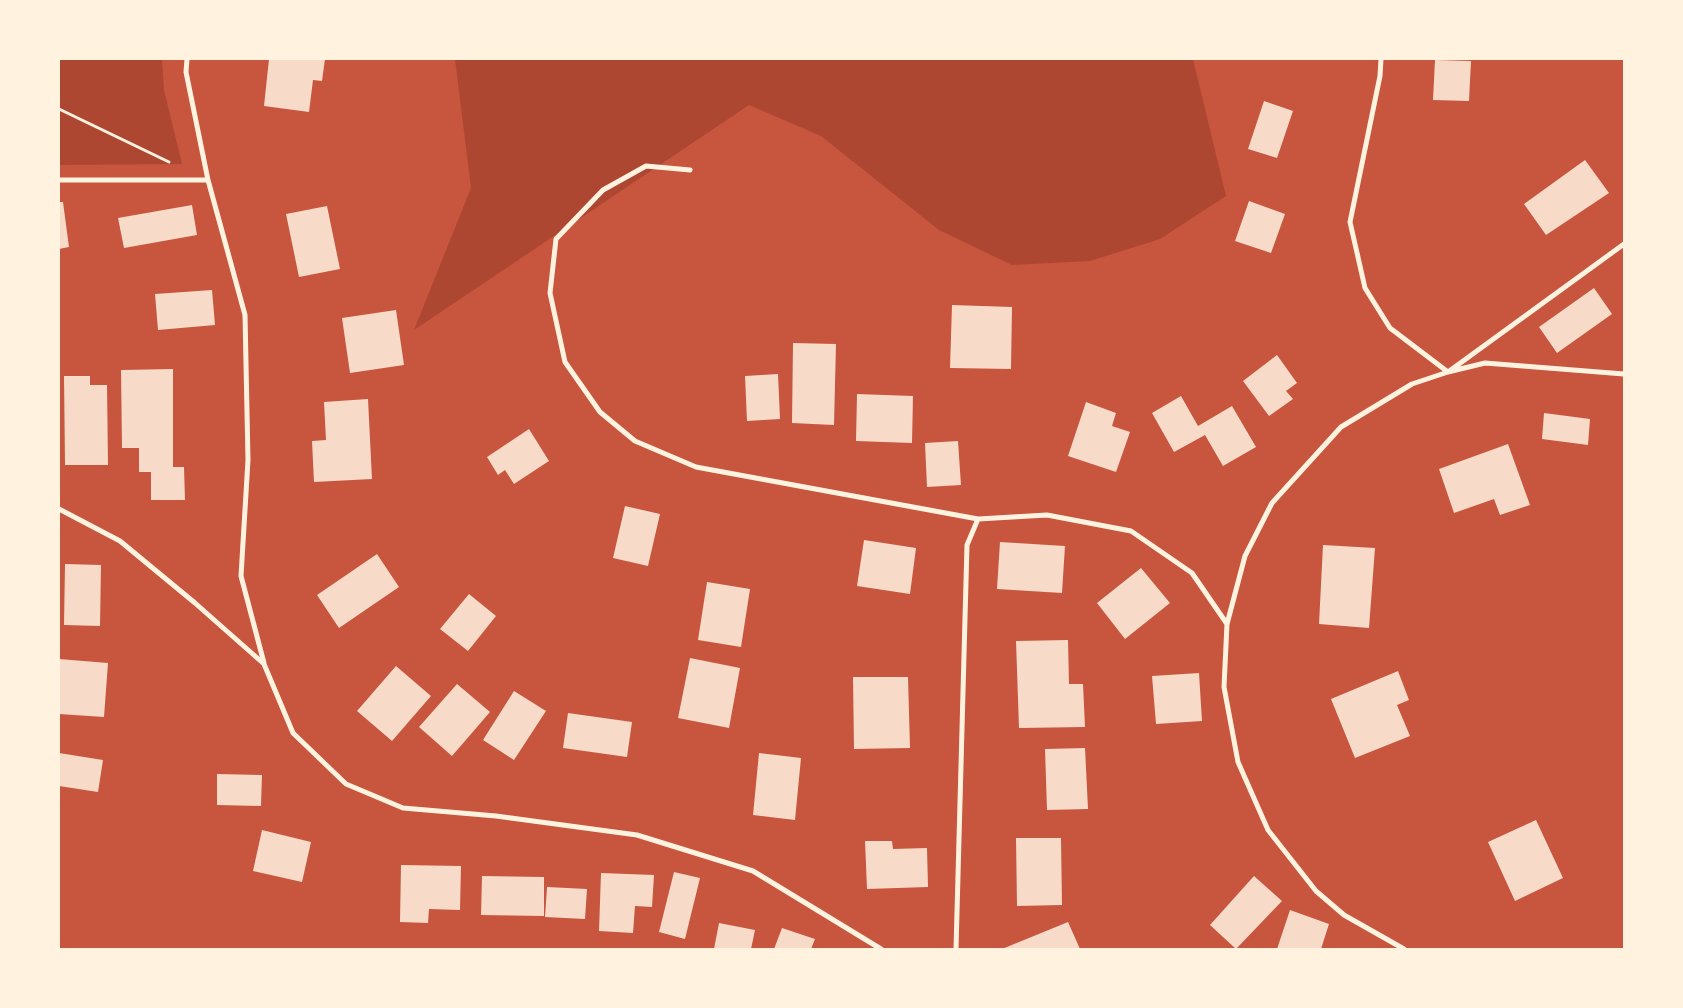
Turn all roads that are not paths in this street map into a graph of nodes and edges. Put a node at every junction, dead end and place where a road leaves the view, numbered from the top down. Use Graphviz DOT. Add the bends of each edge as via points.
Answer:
graph roads {
  1 [pos="187,59"];
  2 [pos="1381,59"];
  3 [pos="690,170"];
  4 [pos="59,180"];
  5 [pos="208,180"];
  6 [pos="1624,244"];
  7 [pos="1448,372"];
  8 [pos="1624,374"];
  9 [pos="59,509"];
  10 [pos="978,519"];
  11 [pos="1227,624"];
  12 [pos="264,664"];
  13 [pos="881,949"];
  14 [pos="956,949"];
  15 [pos="1404,949"];
  1 -- 5 [label="street" via="186,72"];
  2 -- 7 [label="street" via="1350,222 1365,288 1390,328"];
  3 -- 10 [label="street" via="646,166 603,190 556,239 550,293 566,362 600,412 635,441 696,467"];
  4 -- 5 [label="street"];
  5 -- 12 [label="street" via="245,315 248,460 241,576"];
  6 -- 7 [label="street"];
  7 -- 8 [label="street" via="1485,363"];
  7 -- 11 [label="street" via="1412,384 1341,427 1272,503 1245,556"];
  9 -- 12 [label="street" via="120,541"];
  10 -- 11 [label="street" via="1046,515 1130,531 1192,573"];
  10 -- 14 [label="street" via="967,544"];
  11 -- 15 [label="street" via="1224,687 1238,762 1268,830 1316,891 1344,915"];
  12 -- 13 [label="street" via="293,733 346,784 403,808 496,816 646,838 753,871"];
}
